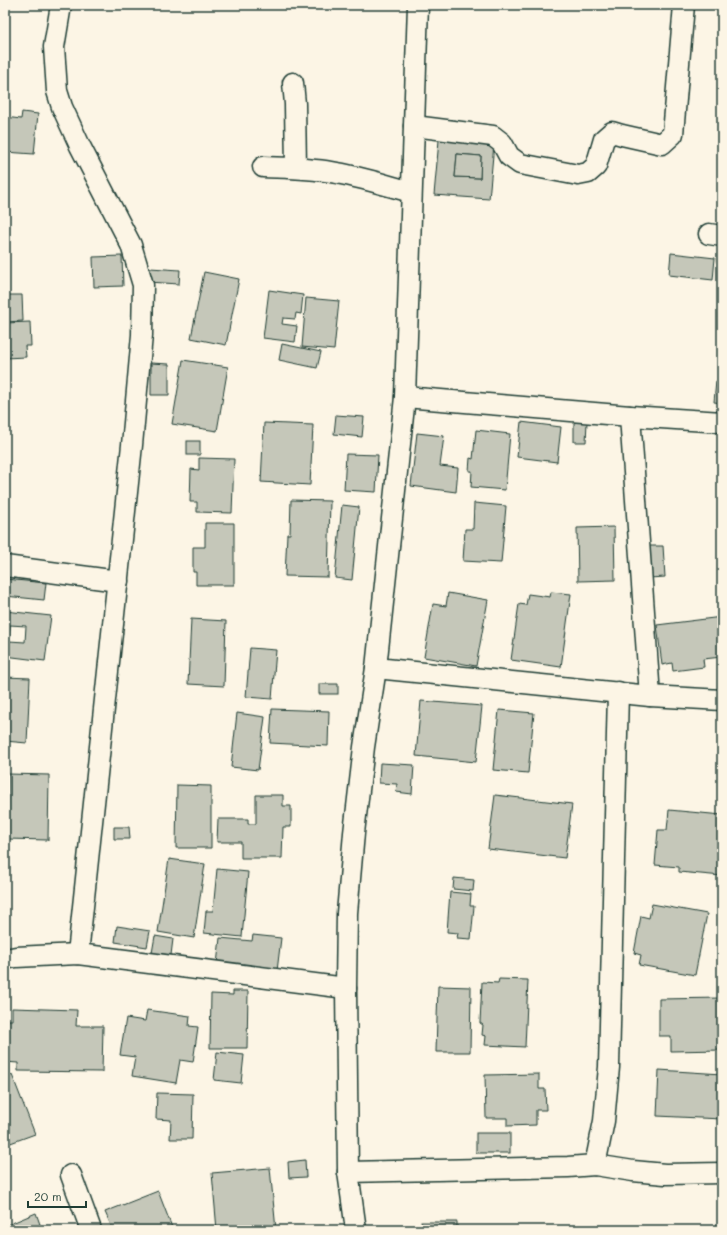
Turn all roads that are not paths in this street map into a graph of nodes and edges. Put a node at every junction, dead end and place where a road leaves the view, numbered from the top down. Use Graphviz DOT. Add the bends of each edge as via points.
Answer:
graph roads {
  1 [pos="61,5"];
  2 [pos="418,5"];
  3 [pos="684,5"];
  4 [pos="293,83"];
  5 [pos="414,126"];
  6 [pos="263,167"];
  7 [pos="296,168"];
  8 [pos="411,192"];
  9 [pos="405,397"];
  10 [pos="630,416"];
  11 [pos="722,422"];
  12 [pos="5,566"];
  13 [pos="118,581"];
  14 [pos="376,668"];
  15 [pos="618,692"];
  16 [pos="650,696"];
  17 [pos="722,700"];
  18 [pos="78,954"];
  19 [pos="5,959"];
  20 [pos="346,988"];
  21 [pos="595,1165"];
  22 [pos="348,1172"];
  23 [pos="722,1173"];
  24 [pos="71,1175"];
  25 [pos="91,1230"];
  26 [pos="356,1230"];
  1 -- 13 [label="street" via="54,47 57,91 80,146 131,245 143,284 142,335"];
  2 -- 5 [label="street"];
  3 -- 5 [label="street" via="673,134 662,144 612,132 604,139 596,166 588,173 578,174 520,164 509,156 502,142 493,136"];
  4 -- 7 [label="street"];
  5 -- 8 [label="street"];
  6 -- 7 [label="street"];
  7 -- 8 [label="street" via="362,178"];
  8 -- 9 [label="street"];
  9 -- 10 [label="street"];
  9 -- 14 [label="street"];
  10 -- 11 [label="street"];
  10 -- 16 [label="street"];
  12 -- 13 [label="street"];
  13 -- 18 [label="street"];
  14 -- 15 [label="street"];
  14 -- 20 [label="street" via="354,833 347,913"];
  15 -- 16 [label="street"];
  15 -- 21 [label="street" via="609,1067 604,1121"];
  16 -- 17 [label="street"];
  18 -- 19 [label="street"];
  18 -- 20 [label="street"];
  20 -- 22 [label="street"];
  21 -- 22 [label="street"];
  21 -- 23 [label="street" via="659,1173"];
  22 -- 26 [label="street"];
  24 -- 25 [label="street"];
}
